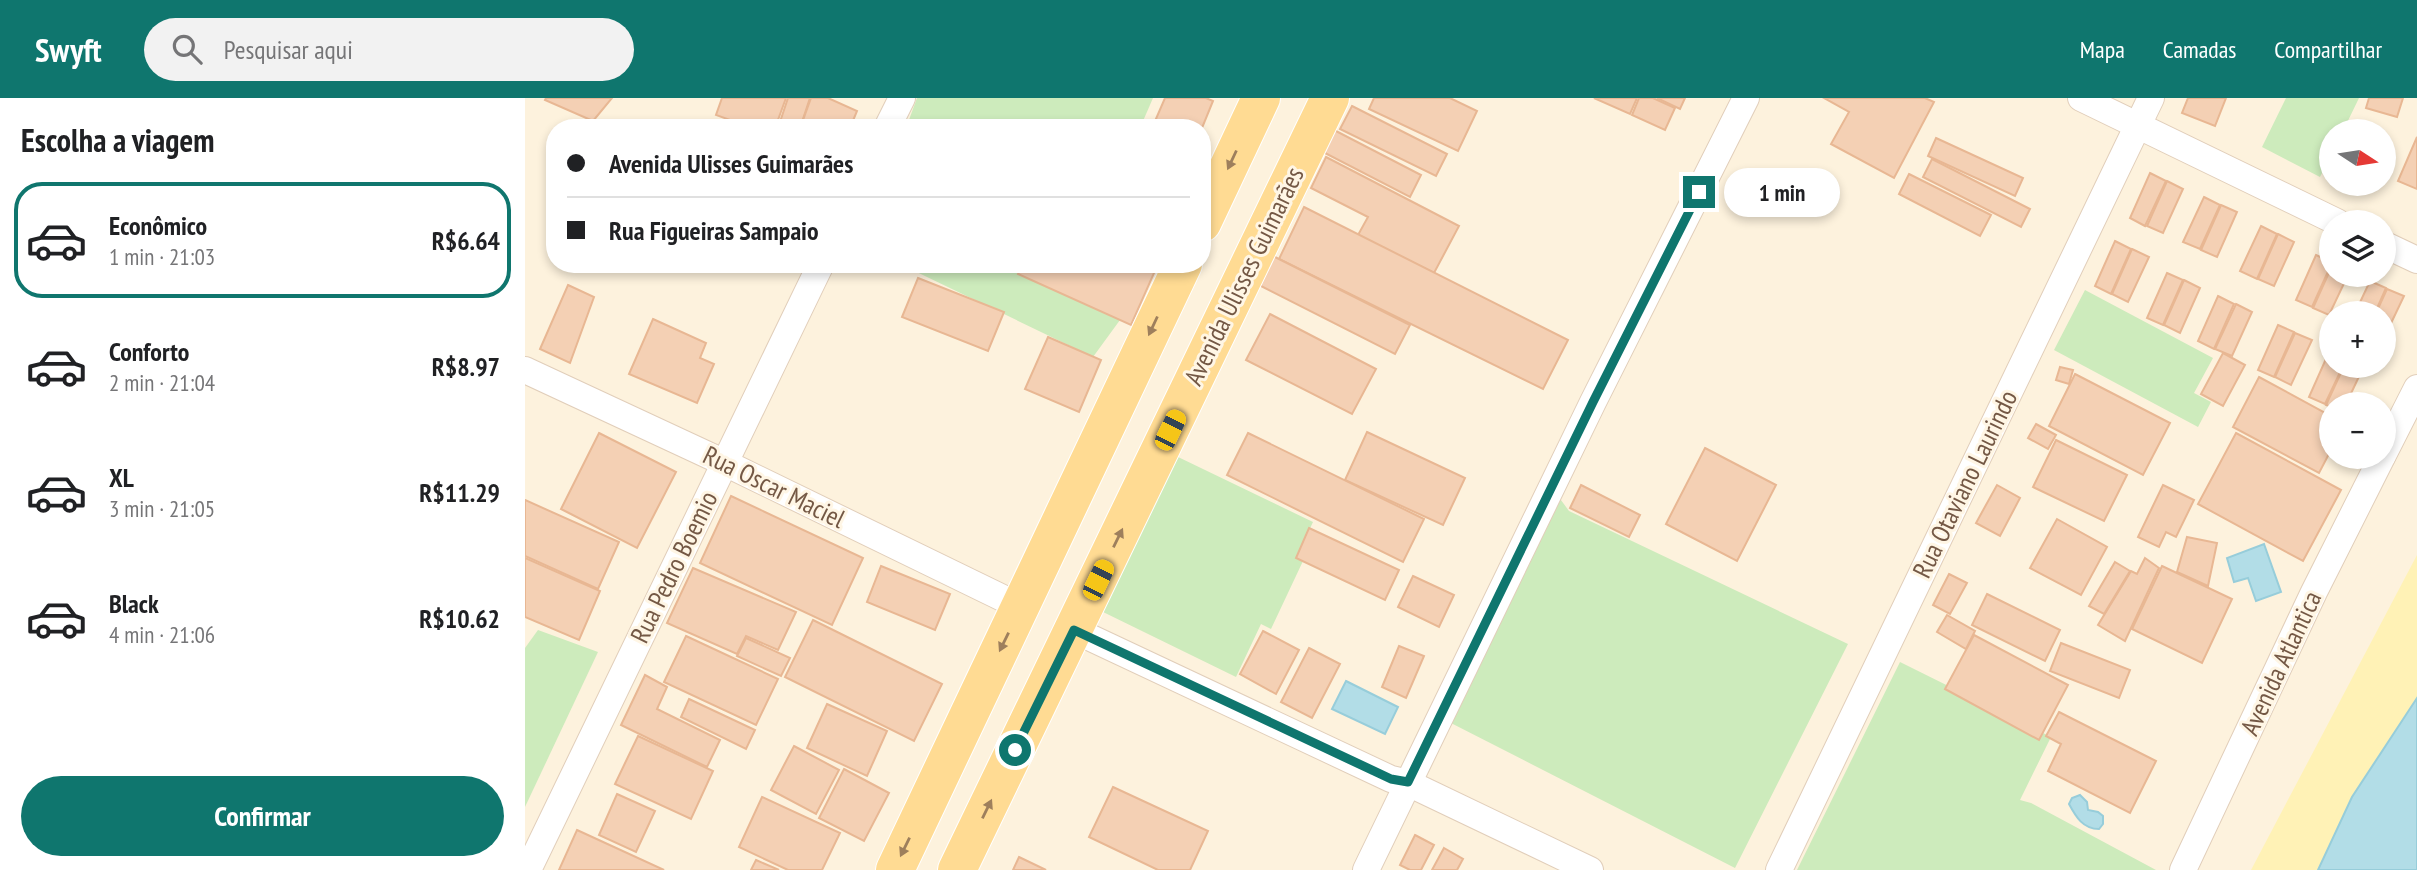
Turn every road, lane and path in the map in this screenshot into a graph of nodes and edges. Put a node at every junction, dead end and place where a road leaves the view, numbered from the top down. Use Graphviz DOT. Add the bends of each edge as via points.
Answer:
graph roads {
  1 [pos="902,98"];
  2 [pos="1261,98"];
  3 [pos="1746,98"];
  4 [pos="2081,98"];
  5 [pos="2151,98"];
  6 [pos="1329,100"];
  7 [pos="892,119"];
  8 [pos="2138,126"];
  9 [pos="1211,204"];
  10 [pos="2319,213"];
  11 [pos="2396,250"];
  12 [pos="2417,260"];
  13 [pos="817,273"];
  14 [pos="1179,273"];
  15 [pos="525,370"];
  16 [pos="2417,388"];
  17 [pos="2396,430"];
  18 [pos="725,463"];
  19 [pos="2376,469"];
  20 [pos="1021,607"];
  21 [pos="1074,630"];
  22 [pos="1408,782"];
  23 [pos="528,870"];
  24 [pos="895,870"];
  25 [pos="957,870"];
  26 [pos="1366,870"];
  27 [pos="1590,870"];
  28 [pos="1779,870"];
  29 [pos="2183,870"];
  1 -- 7 [label="street"];
  2 -- 9 [label="main road, one-way"];
  3 -- 22 [label="street"];
  4 -- 8 [label="street"];
  5 -- 8 [label="street, Rua Otaviano Laurindo"];
  21 -- 6 [label="main road, Avenida Ulisses Guimarães, one-way"];
  8 -- 10 [label="street"];
  8 -- 28 [label="street, Rua Otaviano Laurindo"];
  11 -- 12 [label="street"];
  13 -- 18 [label="street, Rua Pedro Boemio"];
  14 -- 20 [label="main road, one-way"];
  15 -- 18 [label="street, Rua Oscar Maciel"];
  16 -- 17 [label="street, Avenida Atlantica"];
  18 -- 20 [label="street, Rua Oscar Maciel"];
  18 -- 23 [label="street, Rua Pedro Boemio"];
  19 -- 29 [label="street, Avenida Atlantica"];
  20 -- 24 [label="main road, one-way"];
  21 -- 22 [label="street" via="1391,779"];
  25 -- 21 [label="main road, Avenida Ulisses Guimarães, one-way"];
  22 -- 26 [label="street"];
  22 -- 27 [label="street"];
}
